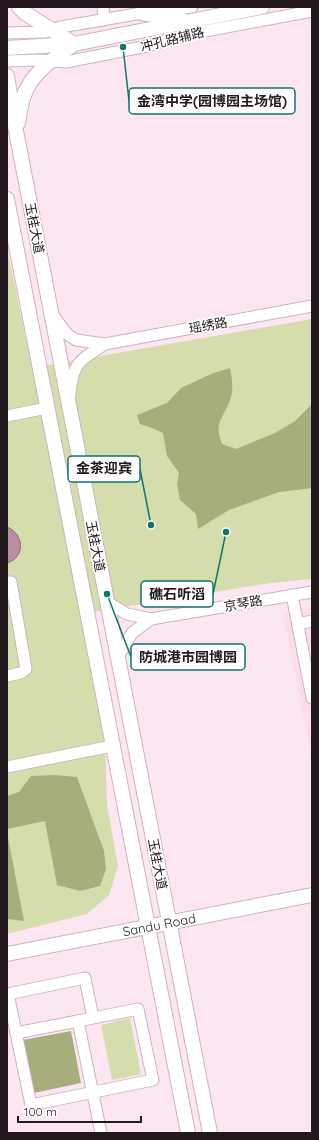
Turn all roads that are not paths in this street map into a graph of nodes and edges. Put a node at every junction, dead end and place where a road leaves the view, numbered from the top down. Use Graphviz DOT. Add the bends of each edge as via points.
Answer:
graph roads {
  1 [pos="20,7"];
  2 [pos="103,7"];
  3 [pos="262,7"];
  4 [pos="312,11"];
  5 [pos="142,13"];
  6 [pos="193,14"];
  7 [pos="104,20"];
  8 [pos="52,30"];
  9 [pos="7,34"];
  10 [pos="74,44"];
  11 [pos="7,48"];
  12 [pos="7,61"];
  13 [pos="50,61"];
  14 [pos="7,76"];
  15 [pos="16,131"];
  16 [pos="7,199"];
  17 [pos="38,248"];
  18 [pos="17,252"];
  19 [pos="312,306"];
  20 [pos="51,313"];
  21 [pos="105,344"];
  22 [pos="68,403"];
  23 [pos="47,408"];
  24 [pos="7,416"];
  25 [pos="7,582"];
  26 [pos="312,592"];
  27 [pos="292,595"];
  28 [pos="107,602"];
  29 [pos="151,619"];
  30 [pos="312,621"];
  31 [pos="298,624"];
  32 [pos="118,657"];
  33 [pos="7,676"];
  34 [pos="312,698"];
  35 [pos="134,742"];
  36 [pos="112,746"];
  37 [pos="7,767"];
  38 [pos="312,895"];
  39 [pos="169,922"];
  40 [pos="148,926"];
  41 [pos="7,954"];
  42 [pos="93,1018"];
  43 [pos="78,1021"];
  44 [pos="16,1033"];
  45 [pos="93,1092"];
  46 [pos="101,1133"];
  47 [pos="188,1133"];
  48 [pos="210,1133"];
  1 -- 8 [label="main road" via="25,14"];
  2 -- 7 [label="street"];
  3 -- 6 [label="main road"];
  4 -- 13 [label="street, 冲孔路辅路" via="184,35 147,46 66,62"];
  5 -- 6 [label="main road"];
  5 -- 7 [label="street"];
  6 -- 10 [label="main road"];
  7 -- 8 [label="street"];
  8 -- 9 [label="street"];
  8 -- 10 [label="main road"];
  10 -- 11 [label="main road"];
  10 -- 13 [label="main road"];
  12 -- 13 [label="street, 冲孔路辅路"];
  13 -- 15 [label="main road" via="32,80 23,97"];
  14 -- 15 [label="main road, 玉桂大道"];
  15 -- 17 [label="main road, 玉桂大道"];
  16 -- 18 [label="main road, 玉桂大道"];
  17 -- 18 [label="main road"];
  17 -- 20 [label="main road, 玉桂大道"];
  18 -- 23 [label="main road, 玉桂大道"];
  19 -- 21 [label="street, 瑶绣路"];
  20 -- 21 [label="street" via="67,334 76,340"];
  20 -- 22 [label="main road, 玉桂大道"];
  21 -- 22 [label="street" via="81,360 72,375"];
  22 -- 23 [label="main road"];
  22 -- 28 [label="main road, 玉桂大道"];
  23 -- 24 [label="street"];
  23 -- 36 [label="main road, 玉桂大道"];
  25 -- 33 [label="street" via="11,582 26,669 21,673"];
  26 -- 27 [label="street, 京琴路"];
  27 -- 29 [label="street, 京琴路"];
  27 -- 31 [label="street"];
  28 -- 29 [label="street" via="127,614"];
  28 -- 32 [label="main road, 玉桂大道"];
  29 -- 32 [label="street" via="132,633"];
  30 -- 31 [label="street"];
  31 -- 34 [label="street"];
  32 -- 35 [label="main road, 玉桂大道"];
  35 -- 36 [label="main road"];
  35 -- 39 [label="main road, 玉桂大道"];
  36 -- 37 [label="street"];
  36 -- 40 [label="main road, 玉桂大道"];
  38 -- 39 [label="main road, Sandu Road"];
  39 -- 40 [label="main road, Sandu Road"];
  39 -- 48 [label="main road, 玉桂大道"];
  40 -- 41 [label="main road, Sandu Road"];
  40 -- 47 [label="main road, 玉桂大道"];
  42 -- 43 [label="street"];
  42 -- 44 [label="street" via="85,978 8,994"];
  42 -- 45 [label="street" via="138,1009 152,1080"];
  43 -- 44 [label="street"];
  43 -- 45 [label="street"];
  44 -- 45 [label="street" via="31,1105"];
  45 -- 46 [label="street"];
}
